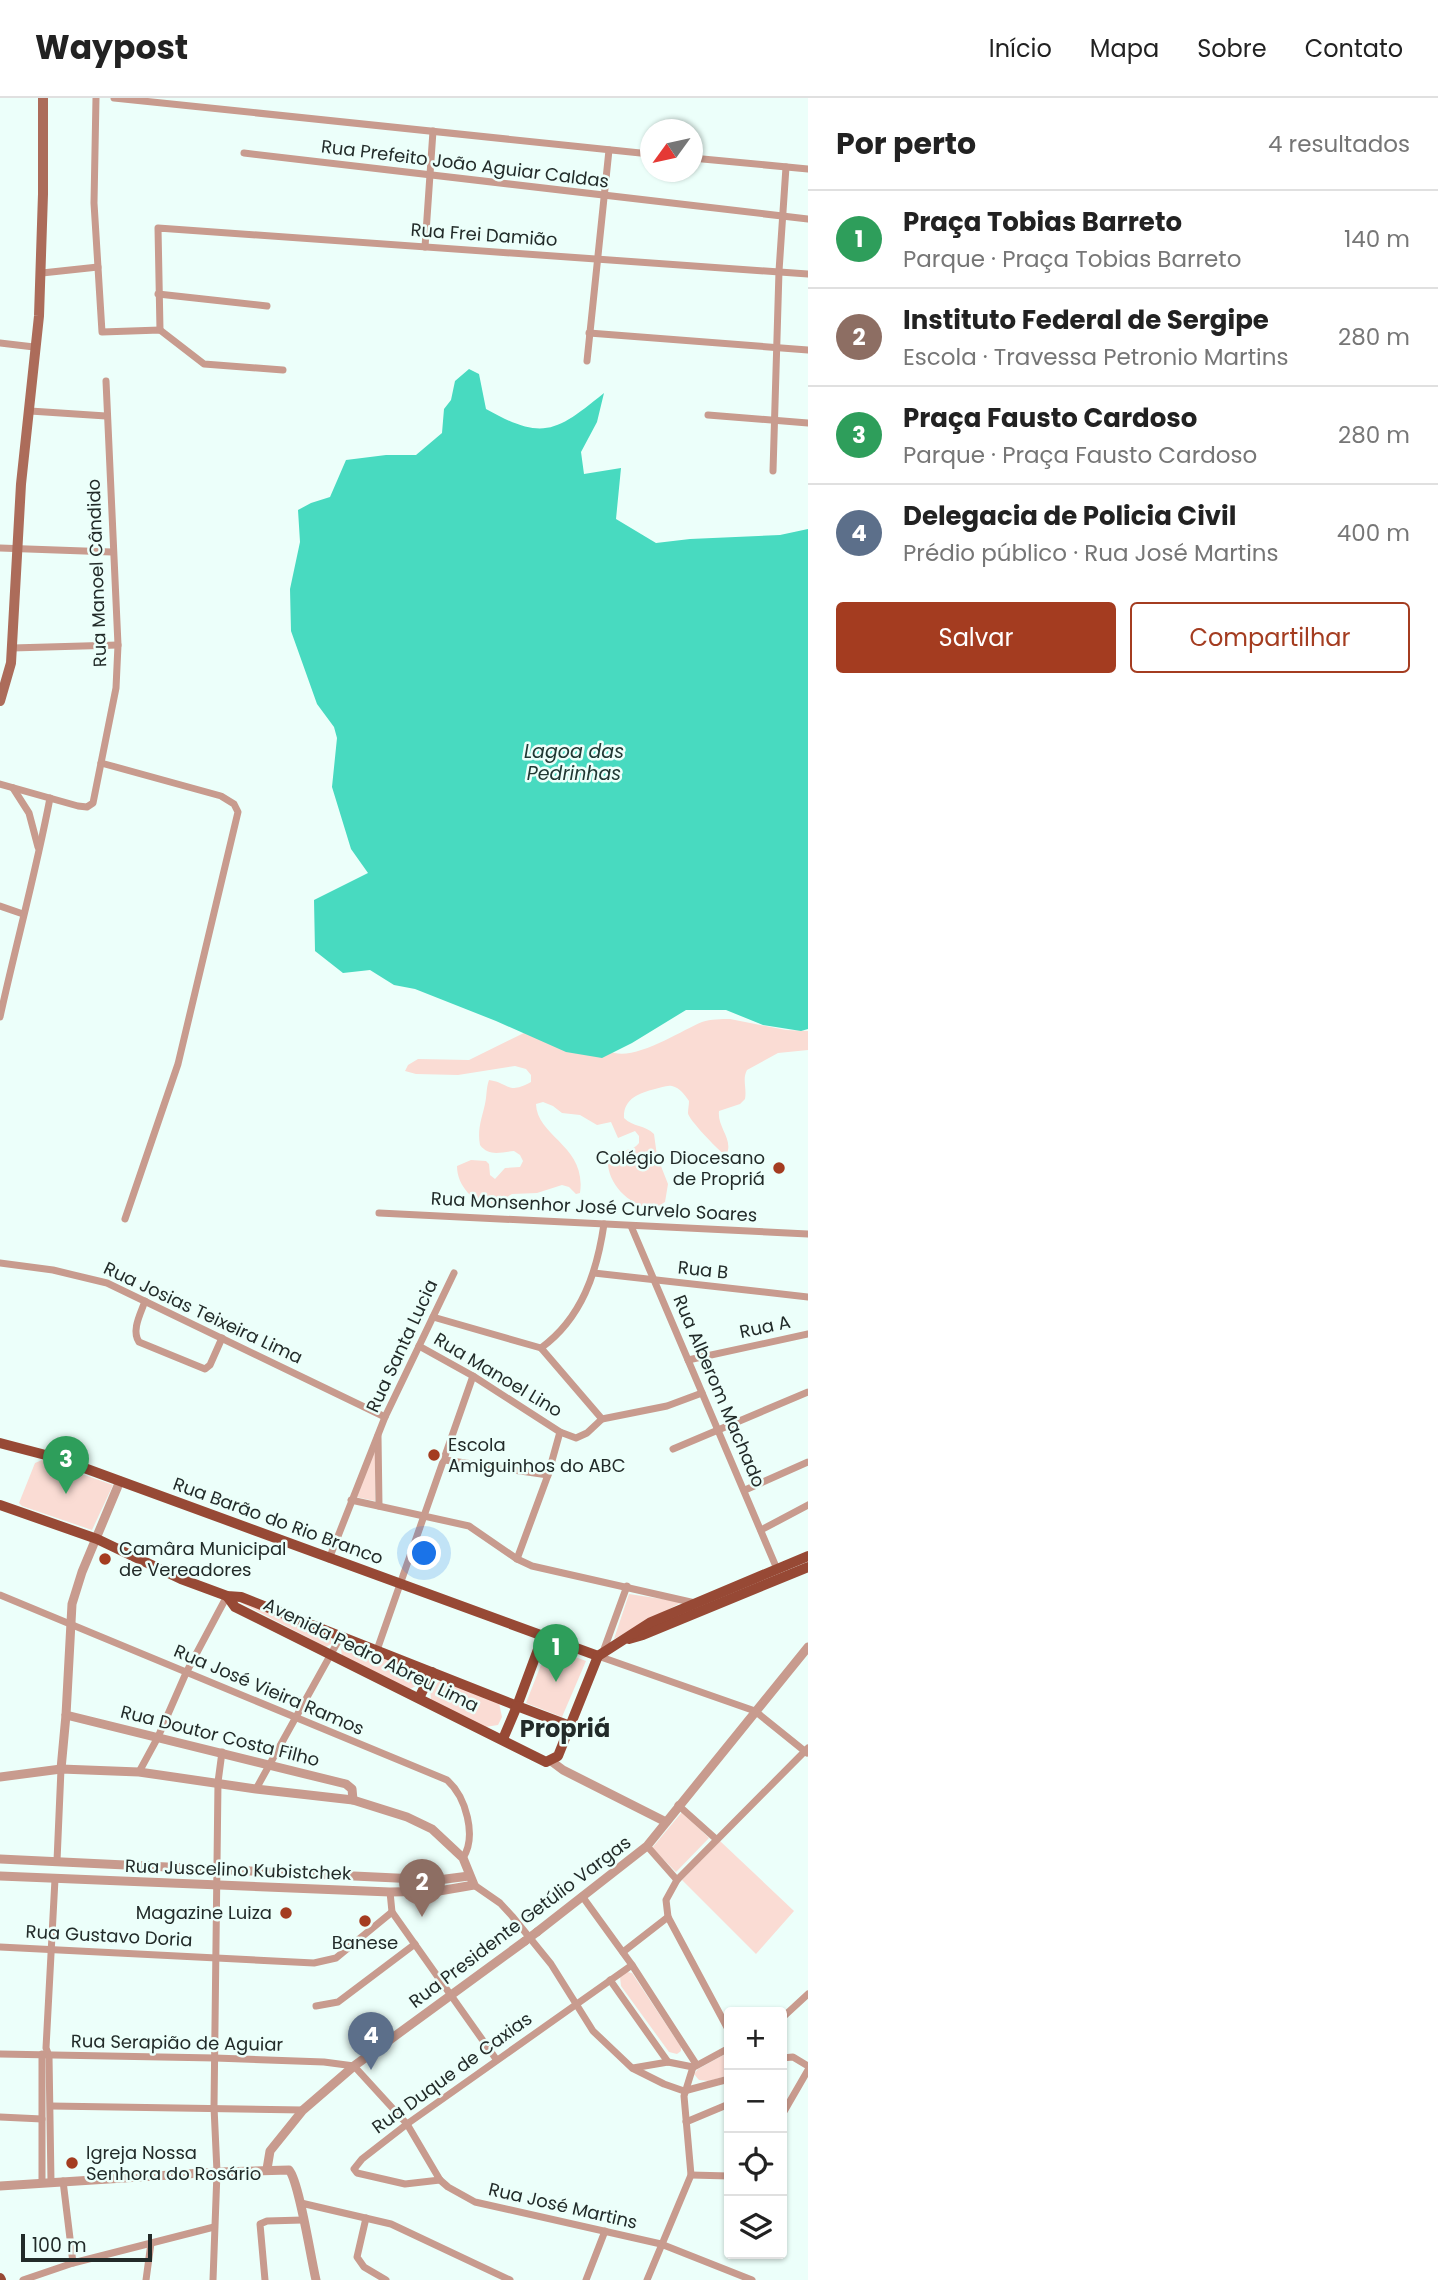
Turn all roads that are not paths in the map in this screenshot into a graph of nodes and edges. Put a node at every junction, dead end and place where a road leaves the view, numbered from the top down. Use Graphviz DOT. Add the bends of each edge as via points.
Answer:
graph roads {
  1 [pos="43,98"];
  2 [pos="96,98"];
  3 [pos="114,98"];
  4 [pos="142,100"];
  5 [pos="210,102"];
  6 [pos="433,131"];
  7 [pos="609,150"];
  8 [pos="244,153"];
  9 [pos="640,153"];
  10 [pos="703,159"];
  11 [pos="786,167"];
  12 [pos="808,169"];
  13 [pos="430,176"];
  14 [pos="604,196"];
  15 [pos="783,217"];
  16 [pos="808,219"];
  17 [pos="425,247"];
  18 [pos="597,260"];
  19 [pos="98,267"];
  20 [pos="779,271"];
  21 [pos="41,273"];
  22 [pos="808,274"];
  23 [pos="158,295"];
  24 [pos="267,306"];
  25 [pos="160,330"];
  26 [pos="589,333"];
  27 [pos="0,343"];
  28 [pos="34,347"];
  29 [pos="777,347"];
  30 [pos="808,350"];
  31 [pos="587,361"];
  32 [pos="283,370"];
  33 [pos="106,381"];
  34 [pos="30,411"];
  35 [pos="708,415"];
  36 [pos="106,416"];
  37 [pos="774,422"];
  38 [pos="808,423"];
  39 [pos="772,471"];
  40 [pos="0,548"];
  41 [pos="16,549"];
  42 [pos="112,552"];
  43 [pos="118,645"];
  44 [pos="12,648"];
  45 [pos="3,685"];
  46 [pos="0,701"];
  47 [pos="101,763"];
  48 [pos="0,784"];
  49 [pos="13,788"];
  50 [pos="50,798"];
  51 [pos="40,854"];
  52 [pos="0,906"];
  53 [pos="23,914"];
  54 [pos="0,1017"];
  55 [pos="379,1213"];
  56 [pos="125,1219"];
  57 [pos="604,1224"];
  58 [pos="631,1226"];
  59 [pos="808,1234"];
  60 [pos="0,1263"];
  61 [pos="454,1273"];
  62 [pos="594,1273"];
  63 [pos="655,1280"];
  64 [pos="808,1297"];
  65 [pos="145,1301"];
  66 [pos="433,1317"];
  67 [pos="808,1334"];
  68 [pos="222,1338"];
  69 [pos="419,1346"];
  70 [pos="541,1348"];
  71 [pos="688,1360"];
  72 [pos="473,1376"];
  73 [pos="808,1392"];
  74 [pos="702,1393"];
  75 [pos="385,1417"];
  76 [pos="602,1419"];
  77 [pos="718,1430"];
  78 [pos="379,1432"];
  79 [pos="560,1432"];
  80 [pos="0,1443"];
  81 [pos="673,1449"];
  82 [pos="445,1460"];
  83 [pos="808,1462"];
  84 [pos="548,1475"];
  85 [pos="120,1481"];
  86 [pos="745,1490"];
  87 [pos="351,1500"];
  88 [pos="0,1505"];
  89 [pos="808,1505"];
  90 [pos="379,1506"];
  91 [pos="425,1515"];
  92 [pos="761,1530"];
  93 [pos="97,1539"];
  94 [pos="808,1556"];
  95 [pos="329,1559"];
  96 [pos="517,1559"];
  97 [pos="808,1567"];
  98 [pos="777,1569"];
  99 [pos="400,1584"];
  100 [pos="627,1586"];
  101 [pos="0,1595"];
  102 [pos="227,1597"];
  103 [pos="694,1603"];
  104 [pos="706,1609"];
  105 [pos="71,1624"];
  106 [pos="341,1636"];
  107 [pos="543,1636"];
  108 [pos="626,1639"];
  109 [pos="808,1647"];
  110 [pos="377,1650"];
  111 [pos="331,1654"];
  112 [pos="600,1654"];
  113 [pos="432,1672"];
  114 [pos="186,1673"];
  115 [pos="419,1698"];
  116 [pos="517,1706"];
  117 [pos="755,1711"];
  118 [pos="66,1715"];
  119 [pos="296,1719"];
  120 [pos="570,1726"];
  121 [pos="158,1737"];
  122 [pos="503,1739"];
  123 [pos="807,1751"];
  124 [pos="222,1752"];
  125 [pos="551,1761"];
  126 [pos="271,1763"];
  127 [pos="61,1769"];
  128 [pos="139,1772"];
  129 [pos="0,1777"];
  130 [pos="218,1782"];
  131 [pos="256,1789"];
  132 [pos="353,1800"];
  133 [pos="678,1805"];
  134 [pos="666,1822"];
  135 [pos="716,1839"];
  136 [pos="647,1846"];
  137 [pos="463,1858"];
  138 [pos="0,1859"];
  139 [pos="37,1860"];
  140 [pos="57,1861"];
  141 [pos="217,1868"];
  142 [pos="0,1876"];
  143 [pos="37,1878"];
  144 [pos="55,1879"];
  145 [pos="438,1880"];
  146 [pos="677,1880"];
  147 [pos="472,1881"];
  148 [pos="218,1884"];
  149 [pos="439,1891"];
  150 [pos="390,1892"];
  151 [pos="582,1896"];
  152 [pos="392,1912"];
  153 [pos="668,1917"];
  154 [pos="531,1937"];
  155 [pos="415,1944"];
  156 [pos="0,1947"];
  157 [pos="52,1948"];
  158 [pos="623,1952"];
  159 [pos="216,1957"];
  160 [pos="632,1965"];
  161 [pos="610,1980"];
  162 [pos="450,1993"];
  163 [pos="808,1994"];
  164 [pos="574,2004"];
  165 [pos="316,2006"];
  166 [pos="787,2013"];
  167 [pos="724,2022"];
  168 [pos="724,2051"];
  169 [pos="45,2053"];
  170 [pos="0,2054"];
  171 [pos="215,2057"];
  172 [pos="787,2058"];
  173 [pos="496,2059"];
  174 [pos="668,2062"];
  175 [pos="354,2066"];
  176 [pos="695,2066"];
  177 [pos="632,2068"];
  178 [pos="808,2068"];
  179 [pos="724,2080"];
  180 [pos="684,2091"];
  181 [pos="51,2106"];
  182 [pos="724,2106"];
  183 [pos="787,2106"];
  184 [pos="214,2107"];
  185 [pos="303,2110"];
  186 [pos="0,2117"];
  187 [pos="42,2119"];
  188 [pos="686,2122"];
  189 [pos="407,2124"];
  190 [pos="267,2169"];
  191 [pos="217,2172"];
  192 [pos="691,2175"];
  193 [pos="724,2176"];
  194 [pos="440,2179"];
  195 [pos="63,2181"];
  196 [pos="46,2182"];
  197 [pos="0,2186"];
  198 [pos="300,2203"];
  199 [pos="366,2218"];
  200 [pos="303,2220"];
  201 [pos="214,2227"];
  202 [pos="605,2231"];
  203 [pos="151,2243"];
  204 [pos="661,2244"];
  205 [pos="73,2263"];
  206 [pos="23,2280"];
  207 [pos="146,2280"];
  208 [pos="213,2280"];
  209 [pos="265,2280"];
  210 [pos="316,2280"];
  211 [pos="386,2280"];
  212 [pos="510,2280"];
  213 [pos="586,2280"];
  214 [pos="647,2280"];
  215 [pos="752,2280"];
  1 -- 21 [label="main road"];
  2 -- 19 [label="street"];
  3 -- 4 [label="street"];
  4 -- 5 [label="street"];
  5 -- 6 [label="street"];
  6 -- 7 [label="street"];
  6 -- 13 [label="street"];
  7 -- 9 [label="street"];
  7 -- 14 [label="street"];
  8 -- 13 [label="street, Rua Prefeito João Aguiar Caldas"];
  10 -- 11 [label="street"];
  11 -- 12 [label="street"];
  11 -- 15 [label="street"];
  13 -- 14 [label="street, Rua Prefeito João Aguiar Caldas"];
  13 -- 17 [label="street"];
  14 -- 15 [label="street, Rua Prefeito João Aguiar Caldas"];
  14 -- 18 [label="street"];
  15 -- 16 [label="street, Rua Prefeito João Aguiar Caldas"];
  15 -- 20 [label="street"];
  17 -- 18 [label="street, Rua Frei Damião"];
  17 -- 23 [label="street, Rua Frei Damião" via="158,228"];
  18 -- 20 [label="street, Rua Frei Damião"];
  18 -- 26 [label="street"];
  19 -- 21 [label="street"];
  19 -- 25 [label="street" via="103,332"];
  20 -- 22 [label="street, Rua Frei Damião"];
  20 -- 29 [label="street"];
  21 -- 28 [label="main road"];
  23 -- 24 [label="street"];
  23 -- 25 [label="street"];
  25 -- 32 [label="street" via="204,364"];
  26 -- 29 [label="street"];
  26 -- 31 [label="street"];
  27 -- 28 [label="street"];
  28 -- 34 [label="main road"];
  29 -- 30 [label="street"];
  29 -- 37 [label="street"];
  33 -- 36 [label="street, Rua Manoel Cândido"];
  34 -- 36 [label="street"];
  34 -- 41 [label="main road"];
  35 -- 37 [label="street"];
  36 -- 42 [label="street, Rua Manoel Cândido"];
  37 -- 38 [label="street"];
  37 -- 39 [label="street"];
  40 -- 41 [label="street"];
  41 -- 42 [label="street"];
  41 -- 44 [label="main road"];
  42 -- 43 [label="street, Rua Manoel Cândido"];
  43 -- 44 [label="street"];
  43 -- 47 [label="street, Rua Manoel Cândido" via="116,688"];
  44 -- 45 [label="main road"];
  45 -- 46 [label="main road"];
  47 -- 50 [label="street, Rua Manoel Cândido" via="93,803 83,807"];
  47 -- 56 [label="street" via="221,796 234,804 238,813 178,1064"];
  48 -- 49 [label="street"];
  49 -- 50 [label="street"];
  49 -- 51 [label="street" via="29,813"];
  50 -- 51 [label="street"];
  51 -- 53 [label="street"];
  52 -- 53 [label="street"];
  53 -- 54 [label="street"];
  55 -- 57 [label="street, Rua Monsenhor José Curvelo Soares"];
  57 -- 58 [label="street, Rua Monsenhor José Curvelo Soares"];
  57 -- 62 [label="street"];
  58 -- 59 [label="street, Rua Monsenhor José Curvelo Soares"];
  58 -- 63 [label="street, Rua Alberom Machado"];
  60 -- 65 [label="street, Rua Josias Teixeira Lima" via="107,1283"];
  61 -- 66 [label="street, Rua Santa Lucia"];
  62 -- 63 [label="street, Rua B"];
  62 -- 70 [label="street" via="572,1318"];
  63 -- 64 [label="street, Rua B"];
  63 -- 71 [label="street, Rua Alberom Machado"];
  65 -- 68 [label="street, Rua Josias Teixeira Lima"];
  65 -- 68 [label="street" via="137,1339 201,1369 208,1368"];
  66 -- 69 [label="street, Rua Santa Lucia"];
  66 -- 70 [label="street"];
  67 -- 71 [label="street, Rua A"];
  68 -- 75 [label="street, Rua Josias Teixeira Lima"];
  69 -- 72 [label="street, Rua Manoel Lino"];
  69 -- 75 [label="street, Rua Santa Lucia"];
  70 -- 76 [label="street"];
  71 -- 74 [label="street, Rua Alberom Machado"];
  72 -- 79 [label="street, Rua Manoel Lino"];
  72 -- 82 [label="street"];
  73 -- 77 [label="street"];
  74 -- 76 [label="street" via="667,1406"];
  74 -- 77 [label="street, Rua Alberom Machado"];
  75 -- 78 [label="street, Rua Santa Lucia"];
  76 -- 79 [label="street" via="578,1438"];
  77 -- 81 [label="street"];
  77 -- 86 [label="street, Rua Alberom Machado"];
  78 -- 87 [label="street, Rua Santa Lucia"];
  78 -- 90 [label="street"];
  79 -- 84 [label="street"];
  80 -- 85 [label="main road, Rua Barão do Rio Branco"];
  82 -- 84 [label="street"];
  82 -- 91 [label="street"];
  83 -- 86 [label="street"];
  84 -- 96 [label="street"];
  85 -- 93 [label="street"];
  85 -- 95 [label="main road, Rua Barão do Rio Branco"];
  86 -- 92 [label="street, Rua Alberom Machado"];
  87 -- 90 [label="street"];
  87 -- 95 [label="street, Rua Santa Lucia"];
  88 -- 93 [label="main road, Avenida Pedro Abreu Lima"];
  89 -- 92 [label="street"];
  90 -- 91 [label="street"];
  91 -- 96 [label="street" via="478,1531"];
  91 -- 99 [label="street"];
  92 -- 98 [label="street, Rua Alberom Machado"];
  93 -- 102 [label="main road, Avenida Pedro Abreu Lima"];
  93 -- 105 [label="street" via="75,1592"];
  94 -- 98 [label="main road"];
  95 -- 99 [label="main road, Rua Barão do Rio Branco"];
  96 -- 100 [label="street" via="546,1570"];
  97 -- 104 [label="main road"];
  98 -- 103 [label="main road"];
  99 -- 107 [label="main road, Rua Barão do Rio Branco"];
  99 -- 110 [label="street"];
  100 -- 103 [label="street"];
  100 -- 112 [label="street"];
  101 -- 105 [label="street, Rua José Vieira Ramos"];
  102 -- 106 [label="main road, Avenida Pedro Abreu Lima" via="241,1597"];
  102 -- 111 [label="main road, Avenida Pedro Abreu Lima" via="234,1607"];
  102 -- 114 [label="street"];
  103 -- 104 [label="street"];
  103 -- 108 [label="main road" via="642,1626"];
  104 -- 108 [label="main road"];
  105 -- 114 [label="street, Rua José Vieira Ramos"];
  105 -- 118 [label="street"];
  106 -- 110 [label="main road, Avenida Pedro Abreu Lima"];
  106 -- 111 [label="street"];
  107 -- 112 [label="main road, Rua Barão do Rio Branco"];
  107 -- 116 [label="main road"];
  108 -- 112 [label="main road"];
  109 -- 117 [label="street, Rua Presidente Getúlio Vargas"];
  110 -- 113 [label="main road, Avenida Pedro Abreu Lima"];
  111 -- 115 [label="main road, Avenida Pedro Abreu Lima"];
  111 -- 119 [label="street"];
  112 -- 117 [label="street"];
  112 -- 120 [label="main road"];
  113 -- 115 [label="main road"];
  113 -- 116 [label="main road, Avenida Pedro Abreu Lima"];
  114 -- 119 [label="street, Rua José Vieira Ramos"];
  114 -- 121 [label="street"];
  115 -- 122 [label="main road, Avenida Pedro Abreu Lima"];
  116 -- 120 [label="main road, Avenida Pedro Abreu Lima"];
  116 -- 122 [label="main road"];
  117 -- 123 [label="street"];
  117 -- 133 [label="street, Rua Presidente Getúlio Vargas"];
  118 -- 121 [label="street, Rua Doutor Costa Filho"];
  118 -- 127 [label="street"];
  119 -- 126 [label="street"];
  119 -- 137 [label="street, Rua José Vieira Ramos" via="450,1783 470,1831"];
  120 -- 125 [label="main road" via="558,1756"];
  121 -- 124 [label="street, Rua Doutor Costa Filho"];
  121 -- 128 [label="street"];
  122 -- 125 [label="main road, Avenida Pedro Abreu Lima" via="541,1761"];
  123 -- 135 [label="street"];
  124 -- 126 [label="street, Rua Doutor Costa Filho"];
  124 -- 130 [label="street"];
  125 -- 134 [label="street"];
  126 -- 131 [label="street"];
  126 -- 132 [label="street, Rua Doutor Costa Filho" via="346,1784"];
  127 -- 128 [label="street"];
  127 -- 129 [label="street"];
  127 -- 140 [label="street"];
  128 -- 130 [label="street"];
  130 -- 131 [label="street"];
  130 -- 141 [label="street"];
  131 -- 132 [label="street"];
  132 -- 137 [label="street" via="425,1825"];
  133 -- 134 [label="street, Rua Presidente Getúlio Vargas"];
  133 -- 135 [label="street"];
  134 -- 136 [label="street, Rua Presidente Getúlio Vargas"];
  135 -- 146 [label="street"];
  136 -- 146 [label="street"];
  136 -- 151 [label="street, Rua Presidente Getúlio Vargas"];
  137 -- 147 [label="street"];
  138 -- 139 [label="street, Rua Juscelino Kubistchek"];
  139 -- 140 [label="street, Rua Juscelino Kubistchek"];
  139 -- 143 [label="street"];
  140 -- 141 [label="street, Rua Juscelino Kubistchek"];
  141 -- 145 [label="street, Rua Juscelino Kubistchek"];
  141 -- 148 [label="street"];
  142 -- 143 [label="street, Rua Juscelino Kubistchek"];
  143 -- 144 [label="street, Rua Juscelino Kubistchek"];
  144 -- 148 [label="street, Rua Juscelino Kubistchek"];
  144 -- 157 [label="street"];
  145 -- 147 [label="street, Rua Juscelino Kubistchek"];
  145 -- 149 [label="street"];
  146 -- 153 [label="street" via="666,1900"];
  147 -- 149 [label="street, Rua Juscelino Kubistchek"];
  147 -- 154 [label="street"];
  148 -- 150 [label="street, Rua Juscelino Kubistchek"];
  148 -- 159 [label="street"];
  149 -- 150 [label="street, Rua Juscelino Kubistchek"];
  150 -- 152 [label="street"];
  151 -- 154 [label="street, Rua Presidente Getúlio Vargas"];
  151 -- 158 [label="street"];
  152 -- 155 [label="street"];
  152 -- 159 [label="street, Rua Gustavo Doria" via="336,1958 314,1963"];
  153 -- 158 [label="street"];
  153 -- 167 [label="street"];
  154 -- 162 [label="street, Rua Presidente Getúlio Vargas"];
  154 -- 164 [label="street"];
  155 -- 162 [label="street"];
  155 -- 165 [label="street" via="338,2002"];
  156 -- 157 [label="street, Rua Gustavo Doria"];
  157 -- 159 [label="street, Rua Gustavo Doria"];
  157 -- 169 [label="street"];
  158 -- 160 [label="street"];
  159 -- 171 [label="street"];
  160 -- 161 [label="street, Rua Duque de Caxias"];
  160 -- 176 [label="street"];
  161 -- 164 [label="street, Rua Duque de Caxias"];
  161 -- 174 [label="street"];
  162 -- 173 [label="street"];
  162 -- 175 [label="street, Rua Presidente Getúlio Vargas"];
  163 -- 166 [label="street"];
  164 -- 173 [label="street, Rua Duque de Caxias"];
  164 -- 177 [label="street" via="602,2042"];
  168 -- 176 [label="street"];
  169 -- 170 [label="street, Rua Serapião de Aguiar"];
  169 -- 171 [label="street, Rua Serapião de Aguiar"];
  169 -- 181 [label="street"];
  169 -- 187 [label="street"];
  171 -- 175 [label="street, Rua Serapião de Aguiar"];
  171 -- 184 [label="street"];
  172 -- 178 [label="street"];
  173 -- 189 [label="street, Rua Duque de Caxias"];
  174 -- 176 [label="street"];
  174 -- 177 [label="street"];
  175 -- 185 [label="street, Rua Presidente Getúlio Vargas"];
  175 -- 189 [label="street, Rua José Martins"];
  176 -- 180 [label="street"];
  177 -- 180 [label="street"];
  178 -- 183 [label="street"];
  179 -- 180 [label="street"];
  180 -- 188 [label="street"];
  181 -- 184 [label="street"];
  181 -- 196 [label="street"];
  182 -- 188 [label="street"];
  184 -- 185 [label="street"];
  184 -- 191 [label="street"];
  185 -- 190 [label="street, Rua Presidente Getúlio Vargas" via="270,2151"];
  186 -- 187 [label="street"];
  187 -- 196 [label="street"];
  188 -- 192 [label="street"];
  189 -- 194 [label="street, Rua José Martins"];
  189 -- 194 [label="street, Rua Duque de Caxias" via="362,2159 355,2171 405,2183"];
  190 -- 191 [label="street"];
  190 -- 198 [label="street" via="285,2169 293,2176"];
  191 -- 195 [label="street"];
  191 -- 201 [label="street"];
  192 -- 193 [label="street"];
  192 -- 204 [label="street"];
  194 -- 202 [label="street, Rua José Martins" via="475,2202"];
  195 -- 196 [label="street"];
  195 -- 205 [label="street"];
  196 -- 197 [label="street"];
  198 -- 199 [label="street"];
  198 -- 200 [label="street"];
  199 -- 211 [label="street" via="358,2260"];
  199 -- 212 [label="street" via="407,2230"];
  200 -- 209 [label="street" via="260,2224"];
  200 -- 210 [label="street"];
  201 -- 203 [label="street"];
  201 -- 208 [label="street"];
  202 -- 204 [label="street, Rua José Martins"];
  202 -- 213 [label="street"];
  203 -- 205 [label="street"];
  203 -- 207 [label="street"];
  204 -- 214 [label="street"];
  204 -- 215 [label="street, Rua José Martins"];
  205 -- 206 [label="street"];
}
